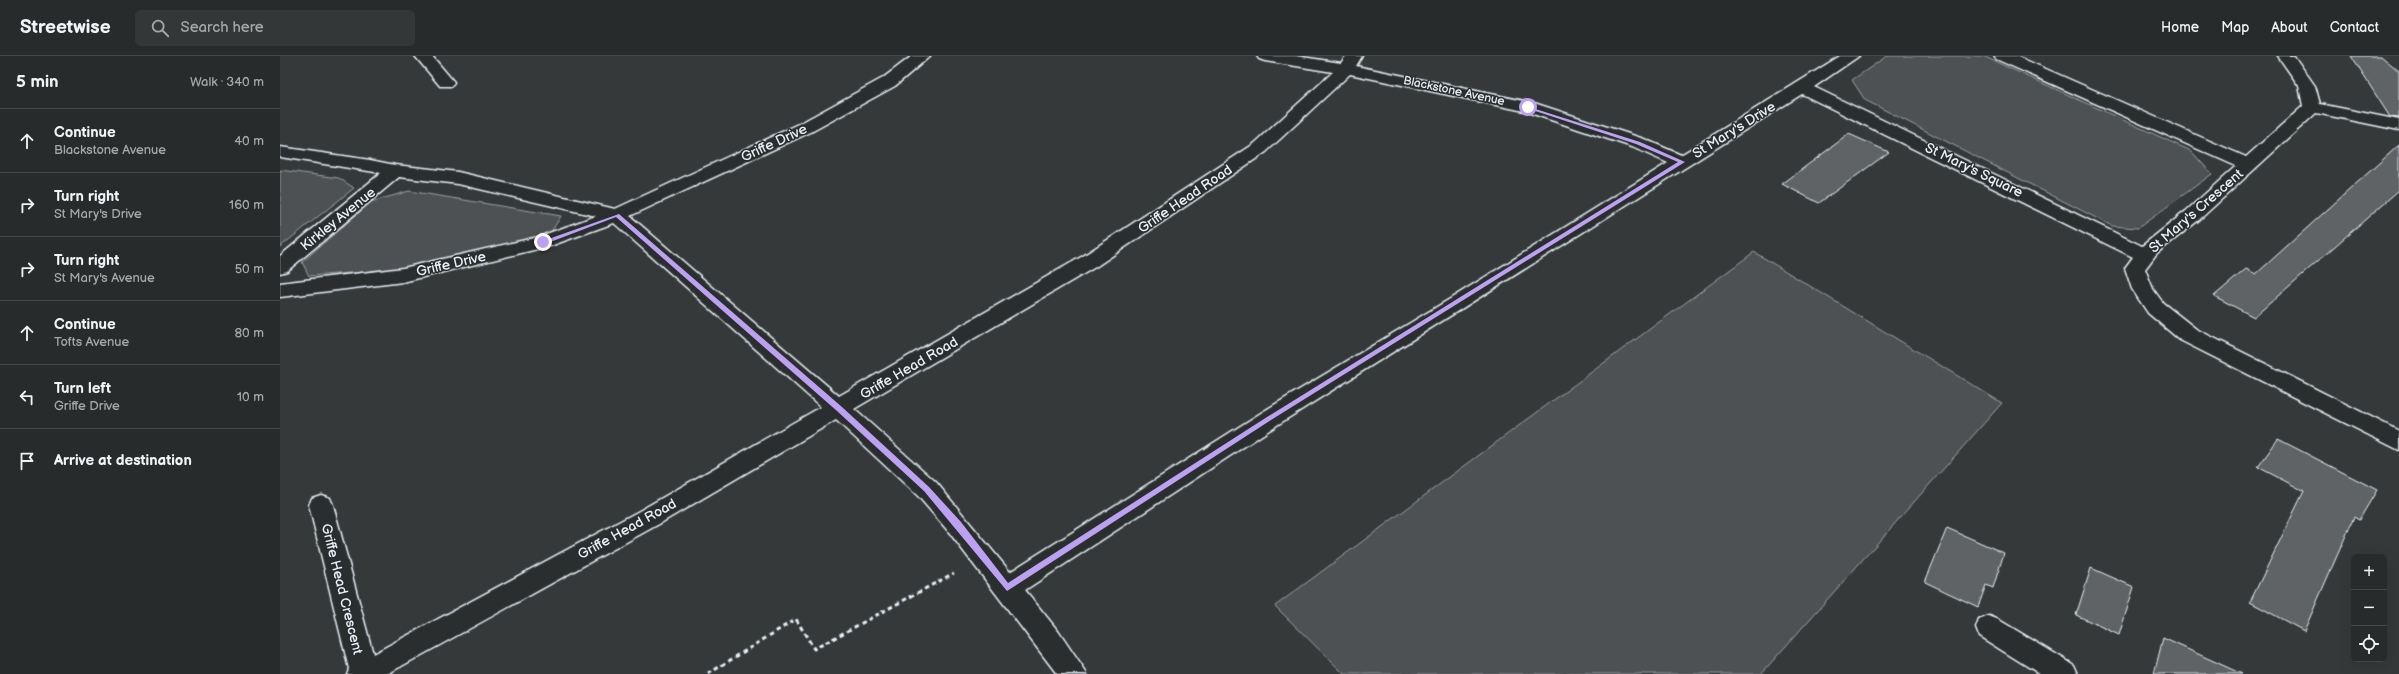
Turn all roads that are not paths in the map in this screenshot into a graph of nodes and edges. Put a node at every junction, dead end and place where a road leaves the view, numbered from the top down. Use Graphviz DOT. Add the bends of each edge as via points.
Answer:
graph roads {
  1 [pos="423,56"];
  2 [pos="922,56"];
  3 [pos="1265,56"];
  4 [pos="1851,56"];
  5 [pos="2002,56"];
  6 [pos="2286,56"];
  7 [pos="1350,62"];
  8 [pos="446,82"];
  9 [pos="1801,87"];
  10 [pos="2312,108"];
  11 [pos="2399,126"];
  12 [pos="280,152"];
  13 [pos="1682,162"];
  14 [pos="2250,165"];
  15 [pos="395,171"];
  16 [pos="617,215"];
  17 [pos="2145,255"];
  18 [pos="280,266"];
  19 [pos="280,290"];
  20 [pos="840,409"];
  21 [pos="2399,441"];
  22 [pos="321,505"];
  23 [pos="1007,588"];
  24 [pos="1989,628"];
  25 [pos="362,673"];
  26 [pos="1072,674"];
  27 [pos="2064,674"];
  1 -- 8 [label="street"];
  2 -- 16 [label="street, Griffe Drive" via="889,82 805,128"];
  3 -- 7 [label="street, Blackstone Avenue"];
  4 -- 9 [label="street, St Mary's Drive"];
  5 -- 14 [label="street"];
  6 -- 10 [label="street" via="2312,96"];
  7 -- 13 [label="street, Blackstone Avenue" via="1528,107 1638,143"];
  7 -- 20 [label="street, Griffe Head Road" via="1260,148 1189,198 1090,262"];
  9 -- 13 [label="street, St Mary's Drive"];
  9 -- 17 [label="street, St Mary's Square"];
  10 -- 11 [label="street"];
  10 -- 14 [label="street, St Mary's Crescent"];
  12 -- 15 [label="street"];
  13 -- 23 [label="street, St Mary's Drive" via="1269,419"];
  14 -- 17 [label="street, St Mary's Crescent"];
  15 -- 16 [label="street" via="458,178"];
  15 -- 18 [label="street, Kirkley Avenue"];
  16 -- 19 [label="street, Griffe Drive" via="543,242 403,275"];
  16 -- 20 [label="street"];
  17 -- 21 [label="street, St Mary's Crescent" via="2135,268 2139,284 2151,304 2166,319 2221,352"];
  20 -- 23 [label="street" via="927,489"];
  20 -- 25 [label="street, Griffe Head Road" via="650,517"];
  22 -- 25 [label="street, Griffe Head Crescent"];
  23 -- 26 [label="street"];
  24 -- 27 [label="street"];
}
